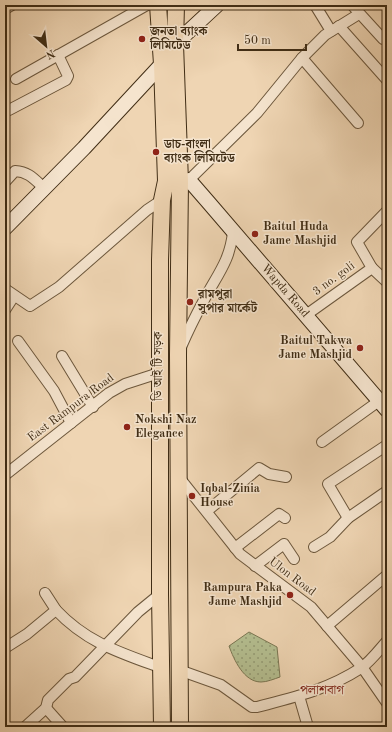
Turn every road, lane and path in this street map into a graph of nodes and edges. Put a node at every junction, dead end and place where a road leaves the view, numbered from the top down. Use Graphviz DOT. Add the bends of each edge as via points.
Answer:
graph roads {
  1 [pos="12,5"];
  2 [pos="148,5"];
  3 [pos="158,5"];
  4 [pos="176,5"];
  5 [pos="217,5"];
  6 [pos="315,5"];
  7 [pos="352,5"];
  8 [pos="5,9"];
  9 [pos="359,14"];
  10 [pos="335,29"];
  11 [pos="387,35"];
  12 [pos="175,44"];
  13 [pos="58,55"];
  14 [pos="302,58"];
  15 [pos="162,64"];
  16 [pos="16,79"];
  17 [pos="387,80"];
  18 [pos="5,107"];
  19 [pos="358,124"];
  20 [pos="178,181"];
  21 [pos="5,182"];
  22 [pos="44,188"];
  23 [pos="162,200"];
  24 [pos="387,211"];
  25 [pos="5,228"];
  26 [pos="233,232"];
  27 [pos="375,270"];
  28 [pos="387,283"];
  29 [pos="5,289"];
  30 [pos="14,296"];
  31 [pos="5,310"];
  32 [pos="306,315"];
  33 [pos="18,341"];
  34 [pos="178,355"];
  35 [pos="62,356"];
  36 [pos="159,373"];
  37 [pos="383,405"];
  38 [pos="92,407"];
  39 [pos="71,423"];
  40 [pos="322,442"];
  41 [pos="387,445"];
  42 [pos="5,475"];
  43 [pos="178,476"];
  44 [pos="286,477"];
  45 [pos="387,491"];
  46 [pos="207,511"];
  47 [pos="285,518"];
  48 [pos="348,518"];
  49 [pos="314,547"];
  50 [pos="235,548"];
  51 [pos="294,559"];
  52 [pos="255,566"];
  53 [pos="387,575"];
  54 [pos="45,593"];
  55 [pos="160,594"];
  56 [pos="56,610"];
  57 [pos="327,626"];
  58 [pos="387,641"];
  59 [pos="103,646"];
  60 [pos="5,648"];
  61 [pos="362,667"];
  62 [pos="162,668"];
  63 [pos="179,670"];
  64 [pos="180,688"];
  65 [pos="162,689"];
  66 [pos="299,696"];
  67 [pos="387,703"];
  68 [pos="46,708"];
  69 [pos="25,727"];
  70 [pos="63,727"];
  71 [pos="162,727"];
  72 [pos="180,727"];
  73 [pos="308,727"];
  1 -- 8 [label="street"];
  2 -- 13 [label="street"];
  3 -- 15 [label="main road, ডি আই টি সড়ক"];
  4 -- 12 [label="main road, ডি আই টি সড়ক"];
  5 -- 12 [label="street"];
  6 -- 10 [label="street"];
  7 -- 9 [label="street"];
  9 -- 10 [label="street"];
  9 -- 11 [label="street" via="383,39"];
  10 -- 14 [label="street" via="325,35"];
  10 -- 17 [label="street"];
  12 -- 20 [label="main road, ডি আই টি সড়ক"];
  13 -- 16 [label="street"];
  13 -- 18 [label="street" via="68,76 66,80 9,110"];
  14 -- 19 [label="street"];
  14 -- 20 [label="street" via="257,113"];
  15 -- 20 [label="main road, ডি আই টি সড়ক"];
  15 -- 22 [label="street"];
  20 -- 23 [label="main road, ডি আই টি সড়ক"];
  20 -- 26 [label="street, Wapda Road"];
  20 -- 34 [label="main road, ডি আই টি সড়ক"];
  21 -- 22 [label="street" via="15,172 22,172 30,174"];
  22 -- 25 [label="street"];
  23 -- 30 [label="street" via="147,210 59,287 30,306"];
  23 -- 36 [label="main road, ডি আই টি সড়ক"];
  24 -- 27 [label="street" via="357,242"];
  26 -- 32 [label="street, Wapda Road"];
  26 -- 34 [label="street" via="232,246 224,267 204,299"];
  27 -- 28 [label="street"];
  27 -- 32 [label="street, 3 no. goli"];
  29 -- 30 [label="street"];
  30 -- 31 [label="street"];
  32 -- 37 [label="street, Wapda Road"];
  33 -- 39 [label="street" via="54,392"];
  34 -- 43 [label="main road, ডি আই টি সড়ক"];
  35 -- 38 [label="street"];
  36 -- 38 [label="street, East Rampura Road" via="125,384"];
  36 -- 55 [label="main road, ডি আই টি সড়ক"];
  37 -- 40 [label="street"];
  38 -- 39 [label="street, East Rampura Road"];
  39 -- 42 [label="street, East Rampura Road"];
  41 -- 48 [label="street" via="328,484"];
  43 -- 46 [label="street, Ulon Road"];
  43 -- 63 [label="main road, ডি আই টি সড়ক"];
  44 -- 46 [label="street" via="270,474 259,468"];
  45 -- 48 [label="street"];
  46 -- 50 [label="street, Ulon Road"];
  47 -- 50 [label="street" via="279,514"];
  48 -- 49 [label="street" via="330,537"];
  50 -- 52 [label="street, Ulon Road"];
  51 -- 52 [label="street" via="284,544"];
  52 -- 57 [label="street, Ulon Road" via="311,607"];
  53 -- 57 [label="street"];
  54 -- 56 [label="street"];
  55 -- 59 [label="street"];
  55 -- 62 [label="main road, ডি আই টি সড়ক"];
  56 -- 59 [label="street" via="75,628"];
  56 -- 60 [label="street"];
  57 -- 61 [label="street, Ulon Road"];
  58 -- 61 [label="street"];
  59 -- 62 [label="street"];
  59 -- 68 [label="street" via="75,677 69,678 48,700"];
  61 -- 66 [label="street" via="319,690"];
  61 -- 67 [label="street, Ulon Road"];
  62 -- 65 [label="main road, ডি আই টি সড়ক"];
  63 -- 64 [label="main road, ডি আই টি সড়ক"];
  63 -- 66 [label="street" via="221,685 252,706 257,707"];
  64 -- 65 [label="main road"];
  64 -- 72 [label="main road, ডি আই টি সড়ক"];
  65 -- 71 [label="main road, ডি আই টি সড়ক"];
  66 -- 73 [label="street"];
  68 -- 69 [label="street"];
  68 -- 70 [label="street"];
}
